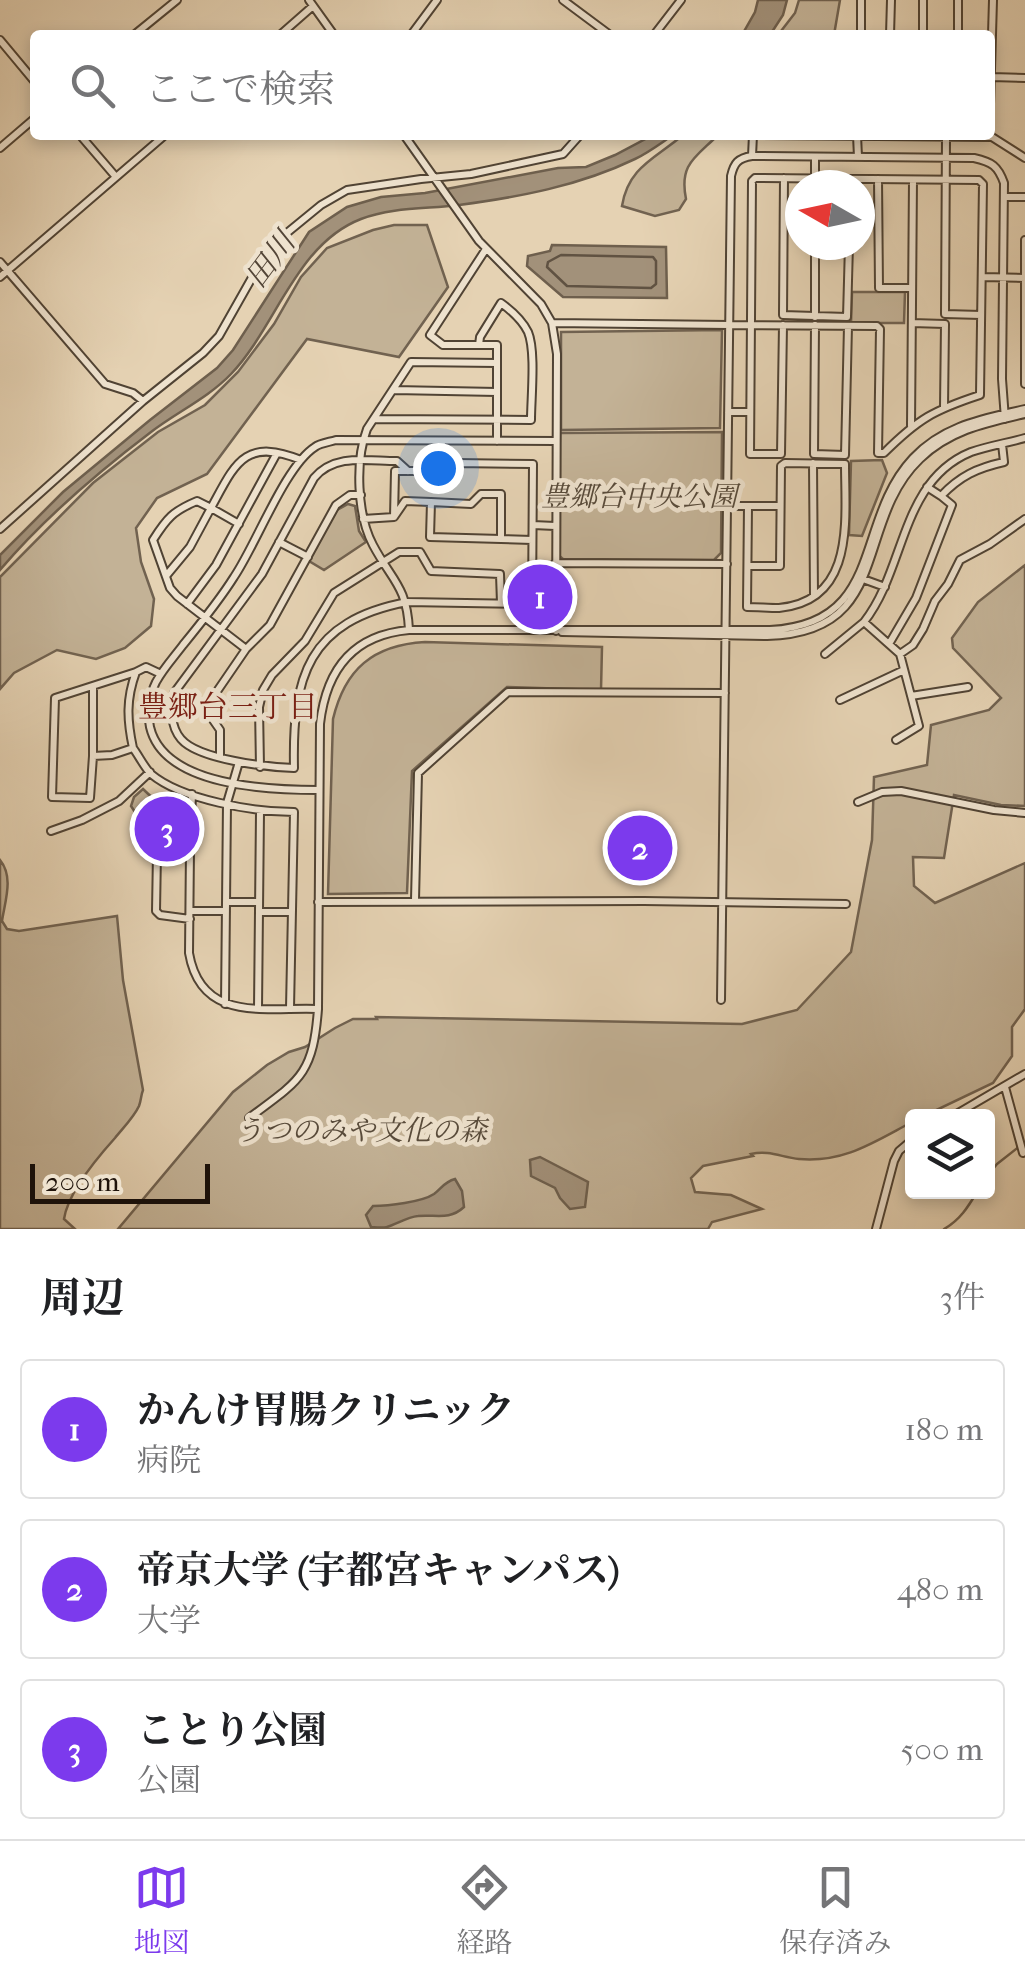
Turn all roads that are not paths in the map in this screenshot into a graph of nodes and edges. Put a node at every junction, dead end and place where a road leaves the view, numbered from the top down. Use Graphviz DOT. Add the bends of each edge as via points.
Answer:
graph roads {
  1 [pos="177,0"];
  2 [pos="437,0"];
  3 [pos="563,0"];
  4 [pos="680,0"];
  5 [pos="861,0"];
  6 [pos="892,0"];
  7 [pos="922,0"];
  8 [pos="958,0"];
  9 [pos="993,0"];
  10 [pos="311,3"];
  11 [pos="140,30"];
  12 [pos="285,30"];
  13 [pos="330,30"];
  14 [pos="415,30"];
  15 [pos="603,30"];
  16 [pos="658,30"];
  17 [pos="861,30"];
  18 [pos="890,30"];
  19 [pos="923,30"];
  20 [pos="958,30"];
  21 [pos="992,30"];
  22 [pos="0,40"];
  23 [pos="30,76"];
  24 [pos="995,78"];
  25 [pos="1025,78"];
  26 [pos="30,122"];
  27 [pos="84,140"];
  28 [pos="159,140"];
  29 [pos="407,140"];
  30 [pos="576,140"];
  31 [pos="754,140"];
  32 [pos="857,140"];
  33 [pos="946,140"];
  34 [pos="995,140"];
  35 [pos="0,148"];
  36 [pos="752,156"];
  37 [pos="815,157"];
  38 [pos="858,157"];
  39 [pos="1025,158"];
  40 [pos="946,159"];
  41 [pos="815,170"];
  42 [pos="116,177"];
  43 [pos="784,178"];
  44 [pos="434,179"];
  45 [pos="875,180"];
  46 [pos="878,180"];
  47 [pos="914,180"];
  48 [pos="946,180"];
  49 [pos="1004,196"];
  50 [pos="1025,197"];
  51 [pos="1025,240"];
  52 [pos="486,249"];
  53 [pos="815,260"];
  54 [pos="848,260"];
  55 [pos="0,262"];
  56 [pos="8,270"];
  57 [pos="0,277"];
  58 [pos="982,277"];
  59 [pos="1004,277"];
  60 [pos="1025,278"];
  61 [pos="912,288"];
  62 [pos="981,315"];
  63 [pos="815,321"];
  64 [pos="552,323"];
  65 [pos="912,323"];
  66 [pos="729,325"];
  67 [pos="750,325"];
  68 [pos="783,325"];
  69 [pos="848,326"];
  70 [pos="479,345"];
  71 [pos="497,363"];
  72 [pos="1025,384"];
  73 [pos="392,390"];
  74 [pos="497,392"];
  75 [pos="143,401"];
  76 [pos="944,407"];
  77 [pos="728,412"];
  78 [pos="750,412"];
  79 [pos="1025,412"];
  80 [pos="1005,416"];
  81 [pos="374,419"];
  82 [pos="498,420"];
  83 [pos="911,426"];
  84 [pos="1025,438"];
  85 [pos="363,441"];
  86 [pos="442,441"];
  87 [pos="497,441"];
  88 [pos="556,441"];
  89 [pos="1002,444"];
  90 [pos="278,453"];
  91 [pos="301,460"];
  92 [pos="362,461"];
  93 [pos="813,463"];
  94 [pos="408,471"];
  95 [pos="442,471"];
  96 [pos="927,486"];
  97 [pos="361,495"];
  98 [pos="941,496"];
  99 [pos="431,502"];
  100 [pos="727,506"];
  101 [pos="748,506"];
  102 [pos="780,506"];
  103 [pos="211,508"];
  104 [pos="394,516"];
  105 [pos="363,518"];
  106 [pos="1025,519"];
  107 [pos="238,524"];
  108 [pos="533,525"];
  109 [pos="555,526"];
  110 [pos="0,529"];
  111 [pos="501,539"];
  112 [pos="532,540"];
  113 [pos="280,542"];
  114 [pos="308,558"];
  115 [pos="383,562"];
  116 [pos="555,563"];
  117 [pos="727,564"];
  118 [pos="748,566"];
  119 [pos="166,576"];
  120 [pos="861,578"];
  121 [pos="885,586"];
  122 [pos="814,596"];
  123 [pos="407,602"];
  124 [pos="501,603"];
  125 [pos="187,604"];
  126 [pos="205,618"];
  127 [pos="864,622"];
  128 [pos="222,630"];
  129 [pos="409,630"];
  130 [pos="556,631"];
  131 [pos="726,633"];
  132 [pos="889,644"];
  133 [pos="246,649"];
  134 [pos="825,654"];
  135 [pos="900,654"];
  136 [pos="904,670"];
  137 [pos="136,672"];
  138 [pos="161,674"];
  139 [pos="93,686"];
  140 [pos="968,686"];
  141 [pos="725,693"];
  142 [pos="911,696"];
  143 [pos="840,700"];
  144 [pos="896,740"];
  145 [pos="133,748"];
  146 [pos="93,756"];
  147 [pos="220,756"];
  148 [pos="239,762"];
  149 [pos="260,766"];
  150 [pos="150,772"];
  151 [pos="233,783"];
  152 [pos="319,790"];
  153 [pos="192,794"];
  154 [pos="858,802"];
  155 [pos="228,804"];
  156 [pos="260,812"];
  157 [pos="1025,813"];
  158 [pos="51,831"];
  159 [pos="190,848"];
  160 [pos="416,900"];
  161 [pos="722,901"];
  162 [pos="318,902"];
  163 [pos="846,904"];
  164 [pos="226,906"];
  165 [pos="259,907"];
  166 [pos="292,912"];
  167 [pos="190,915"];
  168 [pos="721,1000"];
  169 [pos="225,1004"];
  170 [pos="258,1008"];
  171 [pos="290,1008"];
  172 [pos="318,1008"];
  173 [pos="1025,1074"];
  174 [pos="1004,1087"];
  175 [pos="965,1109"];
  176 [pos="249,1118"];
  177 [pos="905,1146"];
  178 [pos="1023,1153"];
  179 [pos="876,1229"];
  1 -- 11 [label="street"];
  2 -- 14 [label="street"];
  3 -- 15 [label="street"];
  4 -- 16 [label="street"];
  5 -- 17 [label="street"];
  6 -- 18 [label="street"];
  7 -- 19 [label="street"];
  8 -- 20 [label="street"];
  9 -- 21 [label="street"];
  10 -- 12 [label="street"];
  10 -- 13 [label="street"];
  22 -- 23 [label="street"];
  24 -- 25 [label="street"];
  26 -- 35 [label="street"];
  27 -- 42 [label="street"];
  28 -- 42 [label="street"];
  29 -- 44 [label="street"];
  30 -- 44 [label="street" via="563,154"];
  31 -- 36 [label="street"];
  32 -- 38 [label="street"];
  33 -- 40 [label="street"];
  34 -- 39 [label="street"];
  36 -- 37 [label="street"];
  36 -- 66 [label="street" via="742,157 731,176"];
  37 -- 38 [label="street"];
  37 -- 41 [label="street"];
  38 -- 40 [label="street"];
  40 -- 48 [label="street"];
  40 -- 49 [label="street" via="990,161 1000,170"];
  42 -- 56 [label="street"];
  43 -- 63 [label="street" via="783,316"];
  43 -- 67 [label="street" via="752,181"];
  44 -- 52 [label="street"];
  44 -- 75 [label="street" via="347,190 305,217 258,266 220,336"];
  45 -- 46 [label="street"];
  46 -- 47 [label="street"];
  46 -- 61 [label="street" via="879,288"];
  47 -- 48 [label="street"];
  47 -- 61 [label="street"];
  48 -- 58 [label="street" via="983,184"];
  48 -- 62 [label="street" via="944,314"];
  49 -- 50 [label="street"];
  49 -- 59 [label="street"];
  51 -- 60 [label="street"];
  52 -- 64 [label="street"];
  52 -- 70 [label="street" via="430,335 443,345"];
  53 -- 63 [label="street"];
  54 -- 63 [label="street" via="847,317"];
  55 -- 56 [label="street"];
  56 -- 57 [label="street"];
  56 -- 75 [label="street" via="106,384"];
  58 -- 59 [label="street"];
  58 -- 62 [label="street"];
  59 -- 60 [label="street"];
  59 -- 80 [label="street"];
  60 -- 72 [label="street"];
  61 -- 65 [label="street"];
  62 -- 76 [label="street" via="980,395"];
  63 -- 68 [label="street"];
  63 -- 69 [label="street"];
  63 -- 69 [label="street" via="814,454 846,456"];
  64 -- 66 [label="street"];
  64 -- 88 [label="street"];
  65 -- 76 [label="street" via="945,324"];
  65 -- 83 [label="street"];
  66 -- 67 [label="street"];
  66 -- 77 [label="street"];
  67 -- 68 [label="street"];
  67 -- 78 [label="street"];
  68 -- 78 [label="street" via="782,454 750,454"];
  69 -- 83 [label="street" via="880,329 878,453"];
  70 -- 71 [label="street" via="497,345"];
  70 -- 82 [label="street" via="501,303 518,316 532,344 532,420"];
  71 -- 73 [label="street" via="411,362"];
  71 -- 74 [label="street"];
  73 -- 74 [label="street"];
  73 -- 81 [label="street"];
  74 -- 82 [label="street"];
  75 -- 110 [label="street"];
  76 -- 83 [label="street"];
  77 -- 78 [label="street"];
  77 -- 100 [label="street"];
  79 -- 80 [label="street"];
  80 -- 120 [label="street" via="950,436 918,461 893,497"];
  81 -- 82 [label="street"];
  81 -- 85 [label="street"];
  82 -- 87 [label="street"];
  84 -- 89 [label="street"];
  85 -- 86 [label="street"];
  85 -- 91 [label="street" via="315,446"];
  85 -- 92 [label="street"];
  86 -- 87 [label="street"];
  86 -- 95 [label="street"];
  87 -- 88 [label="street"];
  88 -- 109 [label="street"];
  89 -- 96 [label="street" via="970,452"];
  89 -- 98 [label="street" via="1004,462 967,474"];
  90 -- 91 [label="street"];
  90 -- 103 [label="street" via="245,456"];
  90 -- 107 [label="street"];
  91 -- 126 [label="street"];
  92 -- 94 [label="street" via="397,462"];
  92 -- 97 [label="street"];
  92 -- 113 [label="street" via="323,468"];
  93 -- 102 [label="street" via="781,466"];
  93 -- 122 [label="street"];
  93 -- 122 [label="street" via="845,464 845,543 837,569"];
  94 -- 95 [label="street"];
  94 -- 104 [label="street" via="396,471"];
  95 -- 108 [label="street" via="455,463 532,464"];
  96 -- 98 [label="street"];
  96 -- 121 [label="street"];
  97 -- 105 [label="street"];
  97 -- 114 [label="street" via="336,504"];
  98 -- 132 [label="street" via="952,504 916,598"];
  99 -- 104 [label="street" via="404,501"];
  99 -- 111 [label="street" via="430,537"];
  99 -- 111 [label="street" via="471,504 481,494 501,494"];
  100 -- 101 [label="street"];
  100 -- 117 [label="street"];
  101 -- 102 [label="street"];
  101 -- 118 [label="street"];
  102 -- 118 [label="street" via="780,566"];
  103 -- 107 [label="street"];
  103 -- 119 [label="street"];
  103 -- 119 [label="street" via="198,501 178,509 160,528 153,540"];
  104 -- 105 [label="street"];
  105 -- 115 [label="street"];
  106 -- 135 [label="street" via="960,560 924,628"];
  107 -- 125 [label="street"];
  108 -- 109 [label="street"];
  108 -- 112 [label="street"];
  109 -- 116 [label="street"];
  111 -- 112 [label="street"];
  112 -- 124 [label="street" via="532,604"];
  113 -- 114 [label="street"];
  113 -- 128 [label="street"];
  114 -- 133 [label="street" via="270,625"];
  115 -- 123 [label="street"];
  115 -- 124 [label="street" via="399,552 420,552 432,571 500,574"];
  115 -- 149 [label="street" via="334,592 305,641 272,675 259,707"];
  116 -- 117 [label="street"];
  116 -- 130 [label="street"];
  117 -- 131 [label="street"];
  118 -- 122 [label="street" via="747,607 780,608"];
  119 -- 125 [label="street"];
  120 -- 121 [label="street"];
  120 -- 131 [label="street" via="812,623"];
  121 -- 127 [label="street"];
  123 -- 124 [label="street"];
  123 -- 129 [label="street"];
  123 -- 149 [label="street" via="355,617 330,636 308,664 300,688 294,768"];
  125 -- 126 [label="street"];
  126 -- 128 [label="street"];
  126 -- 138 [label="street"];
  127 -- 132 [label="street"];
  127 -- 134 [label="street"];
  128 -- 133 [label="street"];
  128 -- 147 [label="street" via="174,694 172,708 180,738"];
  129 -- 130 [label="street"];
  129 -- 152 [label="street" via="364,643 334,672 320,724"];
  130 -- 131 [label="street"];
  131 -- 141 [label="street"];
  132 -- 135 [label="street"];
  133 -- 147 [label="street" via="206,710 220,730"];
  135 -- 136 [label="street"];
  136 -- 142 [label="street"];
  136 -- 143 [label="street"];
  137 -- 138 [label="street"];
  137 -- 139 [label="street"];
  137 -- 145 [label="street" via="127,710"];
  138 -- 151 [label="street" via="148,714 157,745 177,764"];
  139 -- 146 [label="street"];
  139 -- 146 [label="street" via="55,698 52,797 90,798"];
  140 -- 142 [label="street"];
  141 -- 160 [label="street" via="508,692 418,773"];
  141 -- 161 [label="street"];
  142 -- 144 [label="street" via="919,726"];
  145 -- 146 [label="street"];
  145 -- 150 [label="street"];
  147 -- 148 [label="street"];
  148 -- 149 [label="street"];
  148 -- 151 [label="street"];
  150 -- 153 [label="street"];
  150 -- 158 [label="street" via="119,801"];
  151 -- 152 [label="street"];
  151 -- 155 [label="street"];
  152 -- 162 [label="street"];
  153 -- 155 [label="street"];
  153 -- 159 [label="street"];
  154 -- 157 [label="street" via="901,791"];
  155 -- 156 [label="street"];
  155 -- 164 [label="street"];
  156 -- 165 [label="street"];
  156 -- 166 [label="street" via="294,812"];
  159 -- 167 [label="street"];
  159 -- 167 [label="street" via="157,853 156,911"];
  160 -- 161 [label="street"];
  160 -- 162 [label="street"];
  161 -- 163 [label="street"];
  161 -- 168 [label="street"];
  162 -- 172 [label="street"];
  164 -- 165 [label="street"];
  164 -- 167 [label="street"];
  164 -- 169 [label="street"];
  165 -- 166 [label="street"];
  165 -- 170 [label="street"];
  166 -- 171 [label="street"];
  167 -- 169 [label="street" via="191,964 203,987"];
  169 -- 170 [label="street"];
  170 -- 171 [label="street"];
  171 -- 172 [label="street"];
  172 -- 176 [label="street" via="306,1067"];
  173 -- 174 [label="street"];
  174 -- 175 [label="street"];
  174 -- 178 [label="street"];
  177 -- 179 [label="street" via="894,1161"];
}
